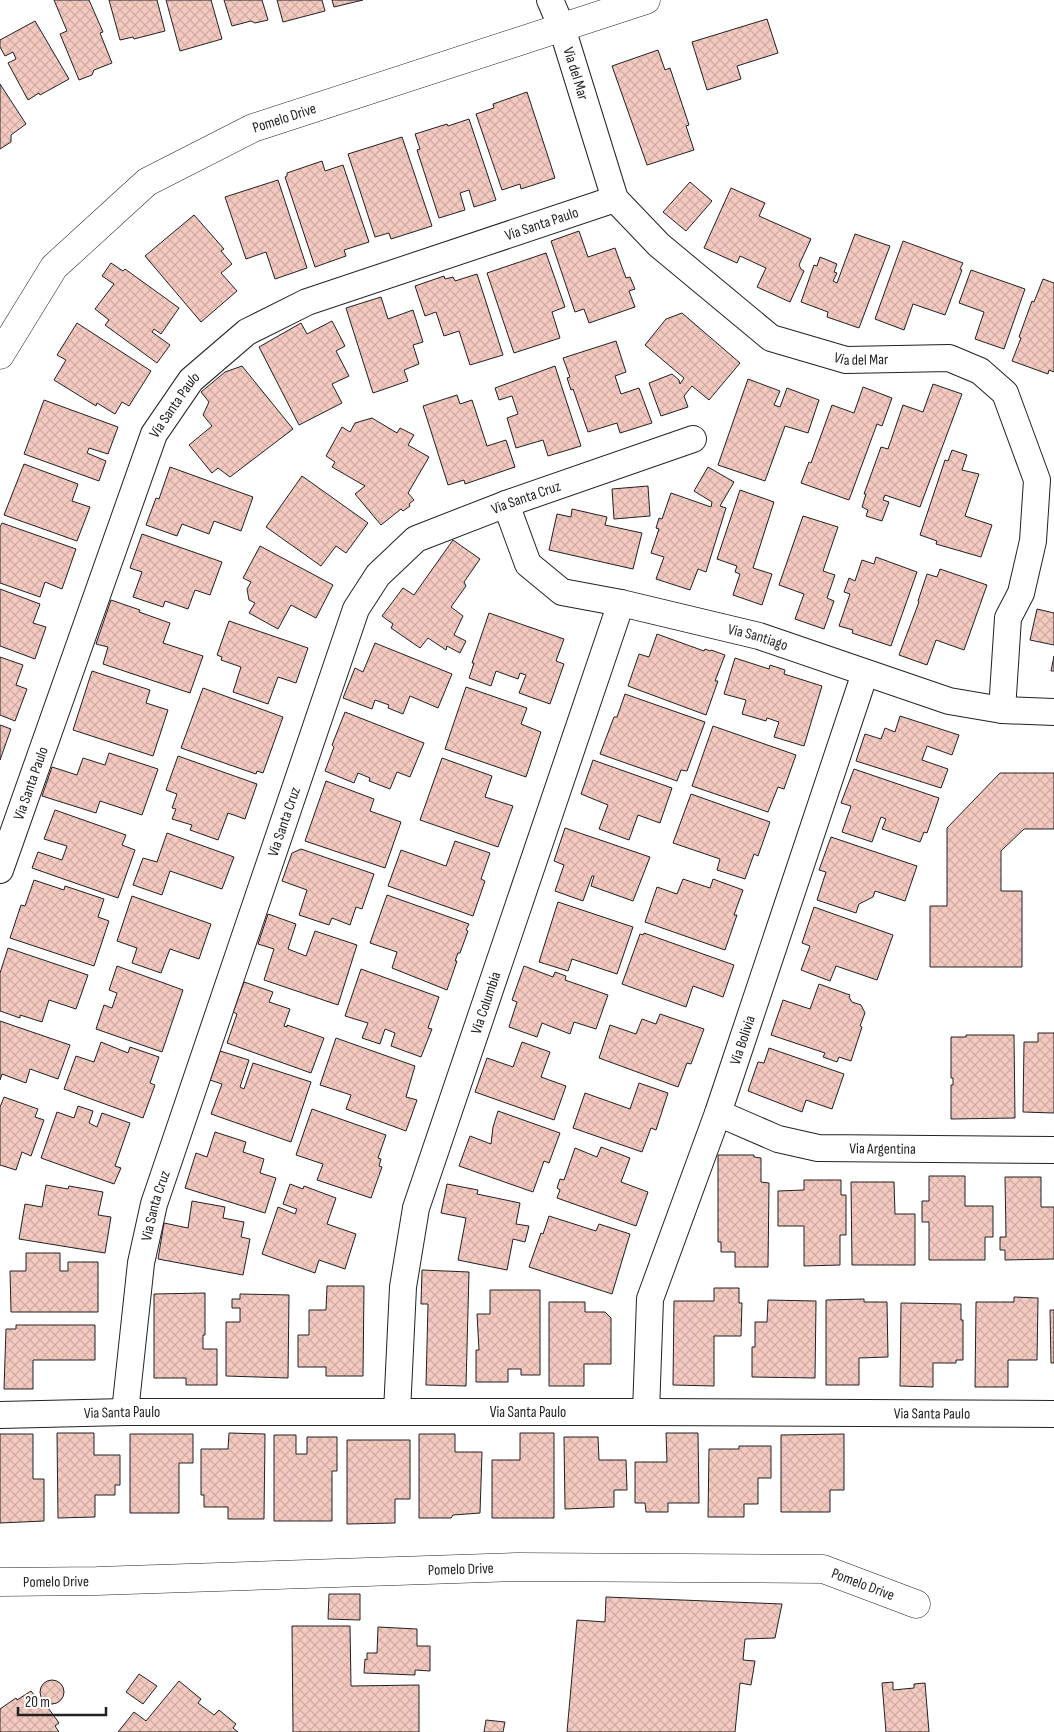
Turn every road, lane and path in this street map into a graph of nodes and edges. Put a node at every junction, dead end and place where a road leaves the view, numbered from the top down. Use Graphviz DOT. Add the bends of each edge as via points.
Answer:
graph roads {
  1 [pos="550,0"];
  2 [pos="646,0"];
  3 [pos="562,28"];
  4 [pos="615,198"];
  5 [pos="0,355"];
  6 [pos="694,439"];
  7 [pos="506,504"];
  8 [pos="622,603"];
  9 [pos="865,673"];
  10 [pos="1002,710"];
  11 [pos="1054,712"];
  12 [pos="0,870"];
  13 [pos="718,1113"];
  14 [pos="1054,1150"];
  15 [pos="125,1412"];
  16 [pos="397,1412"];
  17 [pos="646,1412"];
  18 [pos="1054,1414"];
  19 [pos="0,1415"];
  20 [pos="0,1582"];
  21 [pos="916,1604"];
  1 -- 3 [label="street, Via del Mar"];
  2 -- 3 [label="street, Pomelo Drive"];
  3 -- 4 [label="street, Via del Mar"];
  3 -- 5 [label="street, Pomelo Drive" via="253,128 147,182 54,267"];
  4 -- 10 [label="street, Via del Mar" via="659,245 771,338 846,360 949,358 980,371 1006,393 1036,480 1033,541 1021,594 1008,618"];
  4 -- 12 [label="street, Via Santa Paulo" via="307,302 247,332 191,380 154,434"];
  6 -- 7 [label="street, Via Santa Cruz"];
  7 -- 8 [label="street, Via Santiago" via="528,564 562,592"];
  7 -- 15 [label="street, Via Santa Cruz" via="416,540 378,575 356,608 154,1204 141,1263"];
  8 -- 9 [label="street, Via Santiago" via="759,636"];
  8 -- 16 [label="street, Via Columbia" via="416,1208 403,1288"];
  9 -- 10 [label="street, Via Santiago" via="949,701"];
  9 -- 13 [label="street, Via Bolivia"];
  10 -- 11 [label="street, Via Santiago"];
  13 -- 14 [label="street, Via Argentina" via="778,1139 818,1148"];
  13 -- 17 [label="street, Via Bolivia" via="650,1299"];
  15 -- 16 [label="street, Via Santa Paulo"];
  15 -- 19 [label="street, Via Santa Paulo"];
  16 -- 17 [label="street, Via Santa Paulo"];
  17 -- 18 [label="street, Via Santa Paulo"];
  20 -- 21 [label="street, Pomelo Drive" via="517,1567 823,1569"];
}
